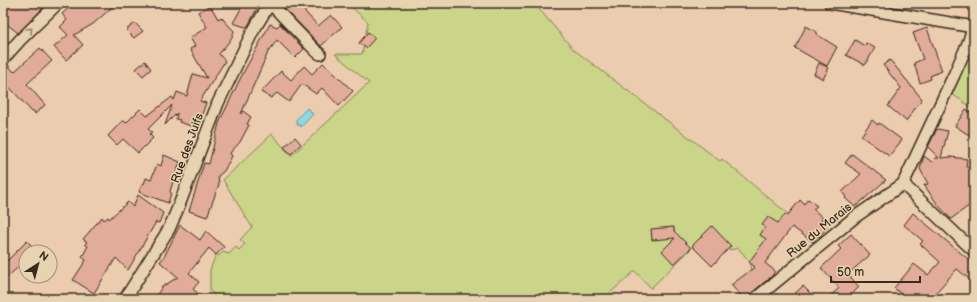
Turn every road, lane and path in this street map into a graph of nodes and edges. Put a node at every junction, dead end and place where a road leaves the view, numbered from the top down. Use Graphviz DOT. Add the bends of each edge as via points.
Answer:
graph roads {
  1 [pos="58,3"];
  2 [pos="270,3"];
  3 [pos="830,3"];
  4 [pos="973,27"];
  5 [pos="320,54"];
  6 [pos="3,58"];
  7 [pos="903,184"];
  8 [pos="974,251"];
  9 [pos="125,299"];
  10 [pos="755,299"];
  6 -- 1 [label="street, one-way"];
  2 -- 5 [label="street"];
  2 -- 9 [label="street, Rue des Juifs" via="252,33 218,103 169,229"];
  3 -- 4 [label="street"];
  4 -- 7 [label="street" via="954,75"];
  7 -- 8 [label="street"];
  7 -- 10 [label="street, Rue du Marais" via="855,217"];
}
